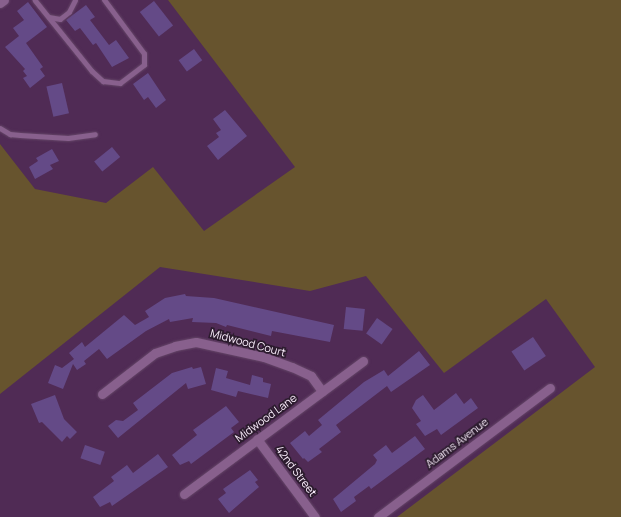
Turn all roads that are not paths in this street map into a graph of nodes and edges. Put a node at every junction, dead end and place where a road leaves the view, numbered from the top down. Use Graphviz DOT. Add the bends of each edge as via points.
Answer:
graph roads {
  1 [pos="4,0"];
  2 [pos="35,0"];
  3 [pos="76,0"];
  4 [pos="104,0"];
  5 [pos="0,3"];
  6 [pos="49,17"];
  7 [pos="0,128"];
  8 [pos="95,134"];
  9 [pos="363,361"];
  10 [pos="550,388"];
  11 [pos="322,391"];
  12 [pos="102,394"];
  13 [pos="257,439"];
  14 [pos="184,494"];
  15 [pos="315,517"];
  16 [pos="378,517"];
  1 -- 5 [label="street"];
  2 -- 6 [label="lane"];
  3 -- 6 [label="lane" via="69,12 60,19"];
  4 -- 6 [label="lane" via="144,54 144,65 120,83 103,81 92,71"];
  7 -- 8 [label="lane" via="10,134 20,135 68,138"];
  9 -- 11 [label="street, Midwood Lane"];
  10 -- 16 [label="street, Adams Avenue"];
  11 -- 12 [label="street, Midwood Court" via="311,376 292,367 264,357 196,342 155,353"];
  11 -- 13 [label="street, Midwood Lane"];
  13 -- 14 [label="street, Midwood Lane"];
  13 -- 15 [label="street, 42nd Street"];
}
